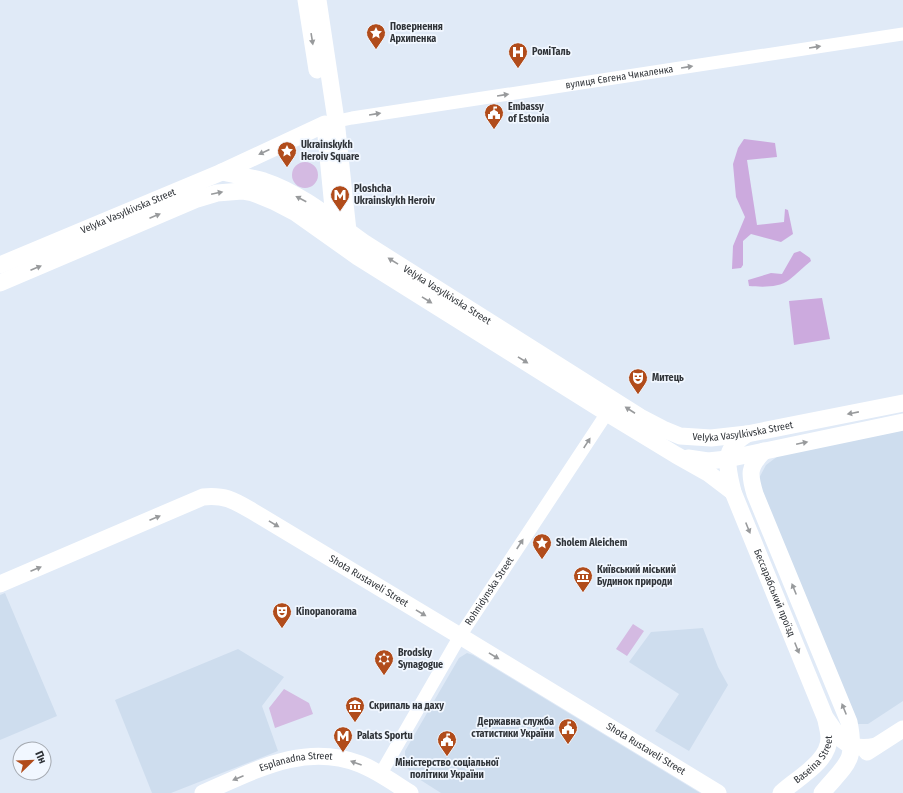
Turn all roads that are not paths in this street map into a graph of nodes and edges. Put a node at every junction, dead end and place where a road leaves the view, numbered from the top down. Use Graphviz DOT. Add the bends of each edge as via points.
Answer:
graph roads {
  1 [pos="306,0"];
  2 [pos="318,0"];
  3 [pos="903,34"];
  4 [pos="331,122"];
  5 [pos="222,172"];
  6 [pos="334,220"];
  7 [pos="344,238"];
  8 [pos="0,265"];
  9 [pos="0,283"];
  10 [pos="903,403"];
  11 [pos="607,412"];
  12 [pos="903,422"];
  13 [pos="747,434"];
  14 [pos="764,451"];
  15 [pos="676,455"];
  16 [pos="728,459"];
  17 [pos="733,492"];
  18 [pos="0,584"];
  19 [pos="460,636"];
  20 [pos="825,717"];
  21 [pos="903,729"];
  22 [pos="852,746"];
  23 [pos="876,746"];
  24 [pos="846,765"];
  25 [pos="380,775"];
  26 [pos="203,793"];
  27 [pos="410,793"];
  28 [pos="718,793"];
  29 [pos="781,793"];
  30 [pos="810,793"];
  31 [pos="822,793"];
  1 -- 4 [label="main road, one-way"];
  2 -- 4 [label="main road"];
  4 -- 3 [label="street, вулиця Євгена Чикаленка, one-way"];
  4 -- 5 [label="main road, one-way"];
  4 -- 6 [label="main road"];
  4 -- 7 [label="main road"];
  6 -- 5 [label="main road, Velyka Vasylkivska Street, one-way" via="308,203 264,181"];
  5 -- 8 [label="main road, Velyka Vasylkivska Street"];
  6 -- 7 [label="main road, Velyka Vasylkivska Street"];
  9 -- 7 [label="main road, Velyka Vasylkivska Street, one-way" via="197,199 230,191 253,193 273,201"];
  7 -- 11 [label="main road, Velyka Vasylkivska Street, one-way" via="369,264"];
  13 -- 7 [label="main road, Velyka Vasylkivska Street, one-way" via="694,438 663,430 405,269"];
  10 -- 13 [label="main road, Velyka Vasylkivska Street, one-way"];
  11 -- 15 [label="main road, Velyka Vasylkivska Street"];
  19 -- 11 [label="street, Rohnidynska Street, one-way"];
  14 -- 12 [label="main road, Velyka Vasylkivska Street, one-way"];
  13 -- 16 [label="main road, Бессарабський проїзд" via="737,440 730,450"];
  14 -- 16 [label="main road, Velyka Vasylkivska Street"];
  22 -- 14 [label="main road, Бессарабський проїзд, one-way" via="849,722 755,494 750,475 752,466"];
  15 -- 16 [label="main road, Velyka Vasylkivska Street" via="708,461"];
  15 -- 17 [label="main road, Velyka Vasylkivska Street" via="708,473"];
  16 -- 17 [label="main road, Бессарабський проїзд"];
  17 -- 20 [label="main road, Бессарабський проїзд, one-way"];
  18 -- 19 [label="main road, Shota Rustaveli Street, one-way" via="203,497 218,495 240,504"];
  19 -- 25 [label="street, Rohnidynska Street"];
  19 -- 28 [label="main road, Shota Rustaveli Street, one-way"];
  20 -- 22 [label="main road, Бессарабський проїзд" via="844,741"];
  20 -- 29 [label="main road, Baseina Street" via="829,739 827,750 820,761"];
  21 -- 23 [label="main road, Baseina Street"];
  22 -- 23 [label="main road"];
  22 -- 24 [label="main road, Бессарабський проїзд"];
  23 -- 24 [label="main road, Baseina Street"];
  24 -- 30 [label="main road, Baseina Street"];
  24 -- 31 [label="main road, Baseina Street"];
  25 -- 26 [label="main road, Esplanadna Street, one-way" via="348,760 317,756 300,757 280,761"];
  25 -- 27 [label="main road, Esplanadna Street"];
}
